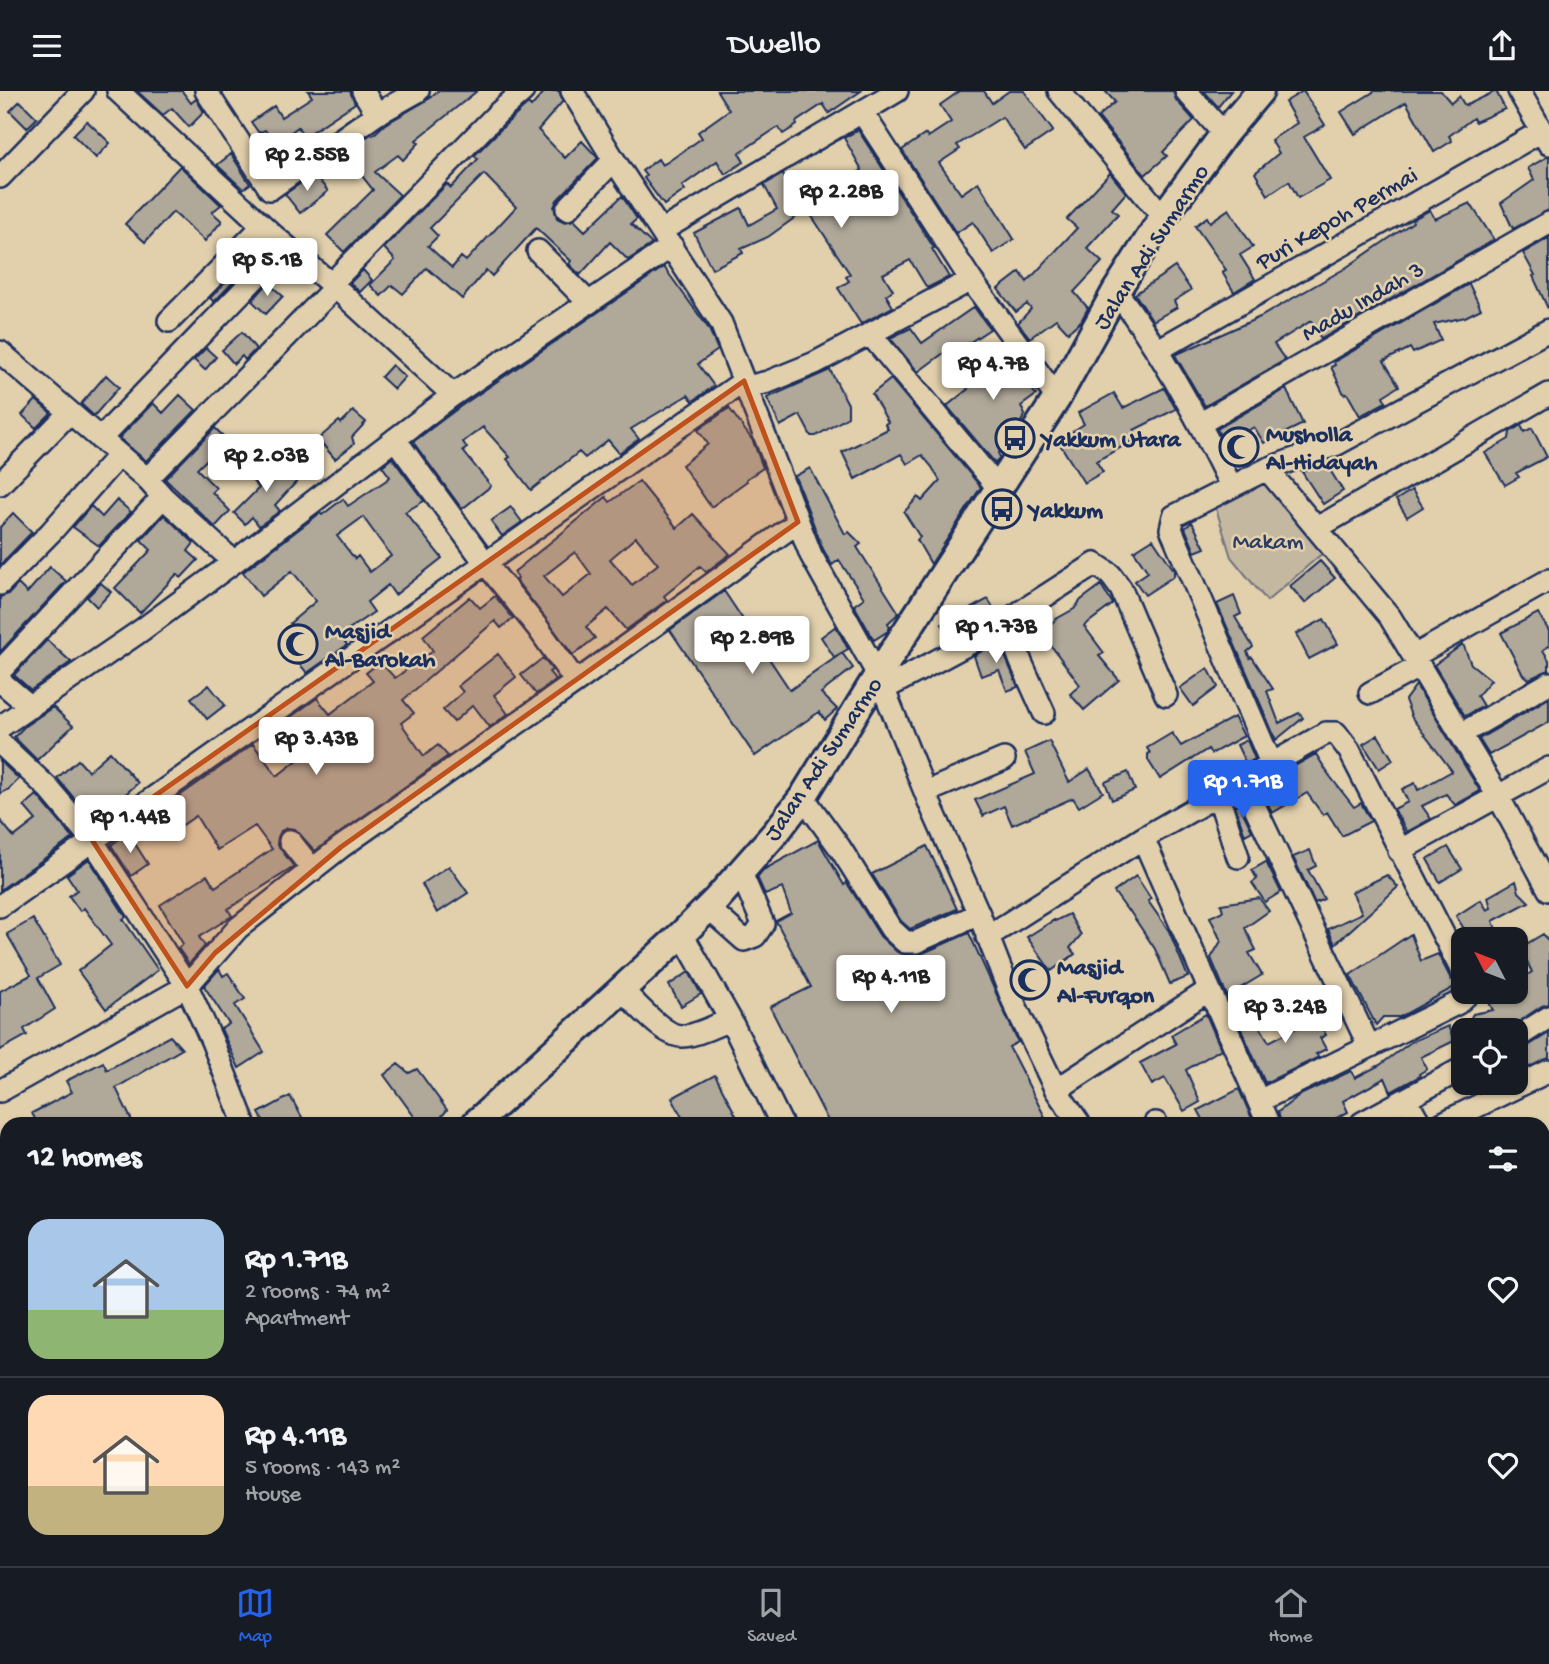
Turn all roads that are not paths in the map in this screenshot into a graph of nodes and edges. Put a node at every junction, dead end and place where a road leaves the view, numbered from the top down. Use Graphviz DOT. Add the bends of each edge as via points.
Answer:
graph roads {
  1 [pos="83,91"];
  2 [pos="118,91"];
  3 [pos="206,91"];
  4 [pos="363,91"];
  5 [pos="418,91"];
  6 [pos="523,91"];
  7 [pos="572,91"];
  8 [pos="897,91"];
  9 [pos="1059,91"];
  10 [pos="1186,91"];
  11 [pos="1260,91"];
  12 [pos="1519,91"];
  13 [pos="862,112"];
  14 [pos="377,114"];
  15 [pos="1224,134"];
  16 [pos="1545,138"];
  17 [pos="614,160"];
  18 [pos="0,177"];
  19 [pos="566,209"];
  20 [pos="1163,217"];
  21 [pos="1549,223"];
  22 [pos="263,226"];
  23 [pos="666,239"];
  24 [pos="286,246"];
  25 [pos="538,251"];
  26 [pos="971,280"];
  27 [pos="333,286"];
  28 [pos="1116,291"];
  29 [pos="589,303"];
  30 [pos="169,321"];
  31 [pos="1549,330"];
  32 [pos="870,334"];
  33 [pos="1158,350"];
  34 [pos="0,353"];
  35 [pos="746,384"];
  36 [pos="1549,394"];
  37 [pos="453,395"];
  38 [pos="1057,398"];
  39 [pos="69,413"];
  40 [pos="1201,423"];
  41 [pos="100,439"];
  42 [pos="395,439"];
  43 [pos="119,455"];
  44 [pos="1267,469"];
  45 [pos="147,479"];
  46 [pos="0,484"];
  47 [pos="1231,486"];
  48 [pos="999,489"];
  49 [pos="163,497"];
  50 [pos="798,522"];
  51 [pos="1317,528"];
  52 [pos="234,562"];
  53 [pos="486,564"];
  54 [pos="1549,580"];
  55 [pos="0,584"];
  56 [pos="1005,620"];
  57 [pos="1417,661"];
  58 [pos="0,671"];
  59 [pos="0,681"];
  60 [pos="881,682"];
  61 [pos="576,683"];
  62 [pos="1549,683"];
  63 [pos="1370,693"];
  64 [pos="1166,695"];
  65 [pos="31,707"];
  66 [pos="1044,713"];
  67 [pos="0,727"];
  68 [pos="1461,734"];
  69 [pos="0,743"];
  70 [pos="1004,759"];
  71 [pos="1271,763"];
  72 [pos="1549,768"];
  73 [pos="1242,781"];
  74 [pos="926,792"];
  75 [pos="1217,795"];
  76 [pos="1498,796"];
  77 [pos="803,797"];
  78 [pos="1143,838"];
  79 [pos="92,840"];
  80 [pos="290,841"];
  81 [pos="1399,851"];
  82 [pos="1238,857"];
  83 [pos="313,870"];
  84 [pos="741,873"];
  85 [pos="1549,890"];
  86 [pos="0,906"];
  87 [pos="708,908"];
  88 [pos="979,914"];
  89 [pos="682,934"];
  90 [pos="987,937"];
  91 [pos="1451,950"];
  92 [pos="187,986"];
  93 [pos="622,990"];
  94 [pos="1209,990"];
  95 [pos="1454,1005"];
  96 [pos="1549,1017"];
  97 [pos="730,1019"];
  98 [pos="1528,1030"];
  99 [pos="1369,1046"];
  100 [pos="1549,1071"];
  101 [pos="1451,1074"];
  102 [pos="1056,1090"];
  103 [pos="0,1091"];
  104 [pos="1406,1099"];
  105 [pos="1259,1101"];
  106 [pos="242,1117"];
  107 [pos="484,1117"];
  108 [pos="778,1117"];
  109 [pos="1075,1117"];
  110 [pos="1266,1117"];
  111 [pos="1373,1117"];
  112 [pos="1416,1117"];
  113 [pos="1455,1117"];
  1 -- 18 [label="street"];
  2 -- 22 [label="street"];
  3 -- 14 [label="street" via="271,189"];
  4 -- 14 [label="street"];
  5 -- 14 [label="street"];
  6 -- 27 [label="street"];
  7 -- 17 [label="street"];
  8 -- 13 [label="street"];
  9 -- 20 [label="street"];
  10 -- 15 [label="street"];
  11 -- 15 [label="main road, Jalan Adi Sumarmo"];
  12 -- 16 [label="street"];
  13 -- 23 [label="street"];
  13 -- 26 [label="street"];
  15 -- 20 [label="main road, Jalan Adi Sumarmo"];
  16 -- 33 [label="street, Puri Kepoh Permai"];
  17 -- 19 [label="street"];
  17 -- 23 [label="street"];
  20 -- 28 [label="main road, Jalan Adi Sumarmo"];
  21 -- 40 [label="street, Madu Indah 3"];
  22 -- 24 [label="street"];
  22 -- 30 [label="street"];
  23 -- 29 [label="street"];
  23 -- 35 [label="street" via="721,323"];
  24 -- 27 [label="street"];
  24 -- 41 [label="street"];
  25 -- 29 [label="street"];
  26 -- 32 [label="street"];
  26 -- 38 [label="street"];
  27 -- 37 [label="street"];
  27 -- 45 [label="street"];
  28 -- 33 [label="street"];
  28 -- 38 [label="main road, Jalan Adi Sumarmo"];
  29 -- 37 [label="street"];
  31 -- 44 [label="street" via="1337,444"];
  32 -- 35 [label="street" via="768,382"];
  32 -- 48 [label="street"];
  33 -- 40 [label="street"];
  34 -- 39 [label="street"];
  35 -- 50 [label="street"];
  35 -- 53 [label="street"];
  36 -- 51 [label="street"];
  37 -- 42 [label="street"];
  38 -- 48 [label="main road, Jalan Adi Sumarmo"];
  39 -- 41 [label="street"];
  39 -- 46 [label="street"];
  40 -- 47 [label="street"];
  41 -- 43 [label="street"];
  42 -- 52 [label="street"];
  42 -- 53 [label="street"];
  43 -- 45 [label="street"];
  43 -- 55 [label="street"];
  44 -- 47 [label="street"];
  44 -- 51 [label="street"];
  45 -- 49 [label="street"];
  47 -- 71 [label="street" via="1174,516 1171,529"];
  48 -- 60 [label="main road, Jalan Adi Sumarmo"];
  49 -- 52 [label="street"];
  49 -- 58 [label="street"];
  50 -- 60 [label="street" via="811,555"];
  50 -- 61 [label="street"];
  51 -- 57 [label="street" via="1390,617"];
  52 -- 65 [label="street"];
  53 -- 61 [label="street"];
  53 -- 79 [label="street"];
  54 -- 57 [label="street"];
  56 -- 60 [label="street" via="983,636"];
  56 -- 64 [label="street" via="1090,566 1099,566 1121,589"];
  56 -- 66 [label="street"];
  57 -- 63 [label="street"];
  57 -- 68 [label="street"];
  59 -- 65 [label="street"];
  60 -- 74 [label="street"];
  60 -- 77 [label="main road, Jalan Adi Sumarmo"];
  61 -- 83 [label="street"];
  62 -- 68 [label="street"];
  65 -- 67 [label="street"];
  68 -- 76 [label="street"];
  69 -- 79 [label="street" via="49,789"];
  70 -- 74 [label="street"];
  71 -- 73 [label="street"];
  71 -- 81 [label="street" via="1326,733 1336,733"];
  72 -- 76 [label="street"];
  73 -- 75 [label="street"];
  73 -- 99 [label="street"];
  74 -- 88 [label="street"];
  75 -- 78 [label="street"];
  75 -- 82 [label="street"];
  76 -- 81 [label="street"];
  76 -- 85 [label="street"];
  77 -- 84 [label="main road, Jalan Adi Sumarmo"];
  77 -- 88 [label="street" via="891,929 905,942 916,942"];
  78 -- 90 [label="street"];
  78 -- 94 [label="street"];
  79 -- 86 [label="street"];
  79 -- 92 [label="street"];
  80 -- 83 [label="street"];
  81 -- 91 [label="street"];
  83 -- 92 [label="street" via="238,928"];
  84 -- 87 [label="main road, Jalan Adi Sumarmo"];
  84 -- 87 [label="street" via="763,923 755,936 744,940"];
  87 -- 89 [label="main road, Jalan Adi Sumarmo"];
  88 -- 90 [label="street"];
  89 -- 93 [label="main road, Jalan Adi Sumarmo"];
  89 -- 97 [label="street"];
  90 -- 102 [label="street"];
  92 -- 103 [label="street"];
  92 -- 106 [label="street"];
  93 -- 97 [label="street" via="674,1035 683,1037"];
  93 -- 107 [label="main road, Jalan Adi Sumarmo"];
  94 -- 102 [label="street"];
  94 -- 105 [label="street"];
  95 -- 99 [label="street"];
  96 -- 98 [label="street"];
  97 -- 108 [label="street"];
  99 -- 105 [label="street"];
  100 -- 113 [label="street"];
  101 -- 104 [label="street"];
  102 -- 109 [label="street"];
  104 -- 111 [label="street"];
  104 -- 112 [label="street"];
  105 -- 110 [label="street"];
}
